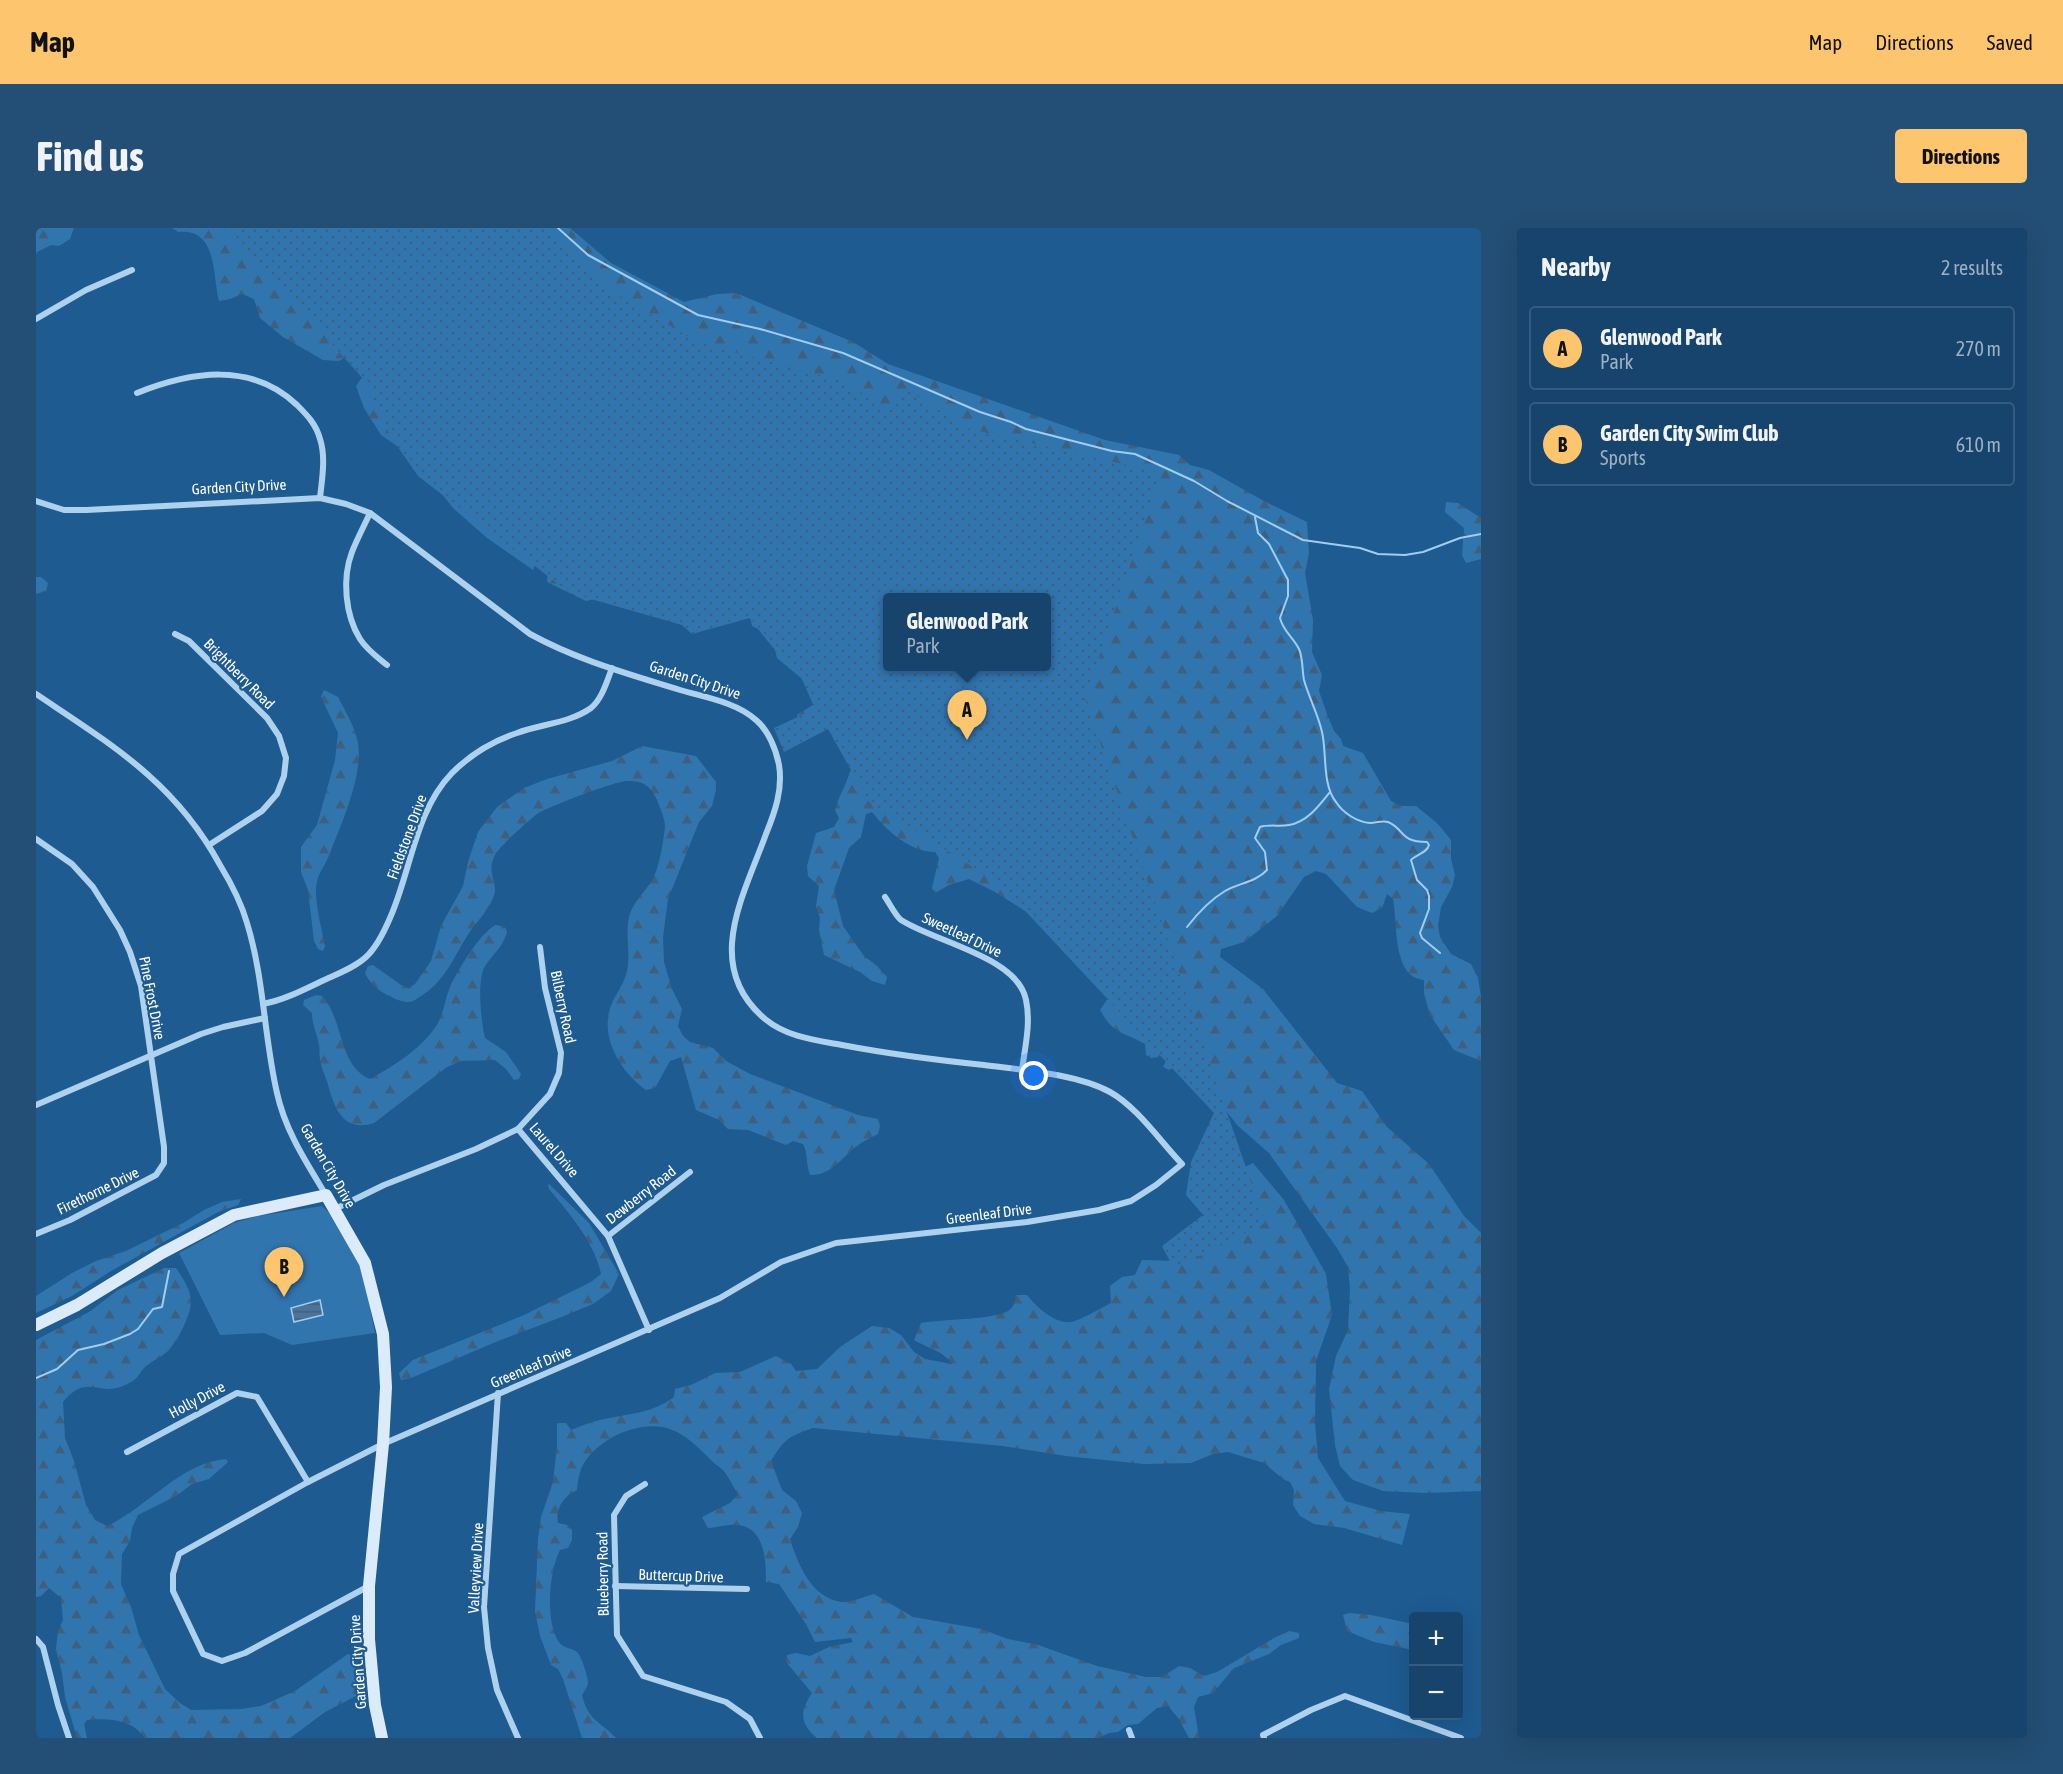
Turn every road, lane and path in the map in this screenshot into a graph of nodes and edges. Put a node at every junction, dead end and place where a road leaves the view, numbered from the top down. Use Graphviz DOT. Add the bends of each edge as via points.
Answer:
graph roads {
  1 [pos="132,270"];
  2 [pos="36,319"];
  3 [pos="137,393"];
  4 [pos="320,498"];
  5 [pos="36,501"];
  6 [pos="370,513"];
  7 [pos="176,634"];
  8 [pos="387,665"];
  9 [pos="612,668"];
  10 [pos="36,694"];
  11 [pos="36,839"];
  12 [pos="209,845"];
  13 [pos="885,897"];
  14 [pos="540,947"];
  15 [pos="263,1004"];
  16 [pos="265,1018"];
  17 [pos="151,1056"];
  18 [pos="1022,1070"];
  19 [pos="36,1105"];
  20 [pos="518,1129"];
  21 [pos="1182,1164"];
  22 [pos="690,1172"];
  23 [pos="326,1195"];
  24 [pos="335,1209"];
  25 [pos="36,1234"];
  26 [pos="608,1236"];
  27 [pos="36,1325"];
  28 [pos="650,1330"];
  29 [pos="498,1394"];
  30 [pos="383,1444"];
  31 [pos="127,1452"];
  32 [pos="308,1482"];
  33 [pos="645,1485"];
  34 [pos="369,1586"];
  35 [pos="615,1586"];
  36 [pos="747,1589"];
  37 [pos="36,1639"];
  38 [pos="1129,1730"];
  39 [pos="69,1738"];
  40 [pos="382,1738"];
  41 [pos="518,1738"];
  42 [pos="760,1738"];
  43 [pos="1132,1738"];
  44 [pos="1264,1738"];
  45 [pos="1461,1738"];
  1 -- 2 [label="street" via="86,290"];
  3 -- 4 [label="street" via="166,381 231,374 263,383 289,397 311,418 320,439"];
  4 -- 5 [label="street, Garden City Drive" via="86,510 64,510"];
  4 -- 6 [label="street, Garden City Drive"];
  6 -- 8 [label="street" via="351,554 347,597 360,639"];
  6 -- 9 [label="street, Garden City Drive" via="530,634"];
  7 -- 12 [label="street, Brightberry Road" via="189,641 267,718 279,736 286,758 277,795 262,811"];
  9 -- 15 [label="street, Fieldstone Drive" via="592,707 489,745 469,758 438,790 426,812 394,909 366,957 278,1001"];
  9 -- 18 [label="street, Garden City Drive" via="736,708 756,720 770,739 779,763 781,786 730,943 739,985 753,1007 783,1032 805,1038 889,1054"];
  10 -- 12 [label="street, Garden City Drive" via="138,765 186,812"];
  11 -- 17 [label="street, Pine Frost Drive" via="72,864 93,887 120,930 141,986"];
  12 -- 15 [label="street, Garden City Drive" via="247,923"];
  13 -- 18 [label="street, Sweetleaf Drive" via="899,919 1000,965 1014,977 1026,997 1029,1019"];
  14 -- 20 [label="street, Bilberry Road" via="545,988 561,1053 559,1073 550,1094"];
  15 -- 16 [label="street, Garden City Drive"];
  16 -- 17 [label="street" via="223,1026"];
  16 -- 23 [label="street, Garden City Drive" via="277,1094 288,1128"];
  17 -- 19 [label="street"];
  17 -- 25 [label="street, Firethorne Drive" via="164,1147 161,1169 121,1195"];
  18 -- 21 [label="street, Garden City Drive" via="1091,1083 1110,1092 1125,1102"];
  20 -- 24 [label="street, Laurel Drive"];
  20 -- 26 [label="street, Laurel Drive"];
  21 -- 28 [label="street, Greenleaf Drive" via="1131,1201 1099,1210 836,1244 781,1262 720,1298"];
  22 -- 26 [label="street, Dewberry Road"];
  23 -- 24 [label="street, Garden City Drive"];
  23 -- 27 [label="street" via="234,1215"];
  24 -- 30 [label="street, Garden City Drive" via="365,1263 383,1334"];
  26 -- 28 [label="street, Laurel Drive"];
  28 -- 29 [label="street, Greenleaf Drive"];
  29 -- 30 [label="street, Greenleaf Drive"];
  29 -- 41 [label="street, Valleyview Drive" via="484,1607 497,1690"];
  30 -- 32 [label="street, Greenleaf Drive"];
  30 -- 34 [label="street, Garden City Drive"];
  31 -- 32 [label="street, Holly Drive" via="237,1393 257,1397"];
  32 -- 34 [label="street, Greenleaf Drive" via="179,1554 173,1591 203,1654 222,1661 245,1653"];
  33 -- 35 [label="street, Blueberry Road" via="626,1496 614,1515"];
  34 -- 40 [label="street, Garden City Drive" via="372,1676"];
  35 -- 36 [label="street, Buttercup Drive"];
  35 -- 42 [label="street, Blueberry Road" via="617,1635 643,1676 726,1702 750,1719"];
  37 -- 39 [label="street" via="43,1647"];
  38 -- 43 [label="street"];
  44 -- 45 [label="street" via="1311,1710 1345,1696"];
}
